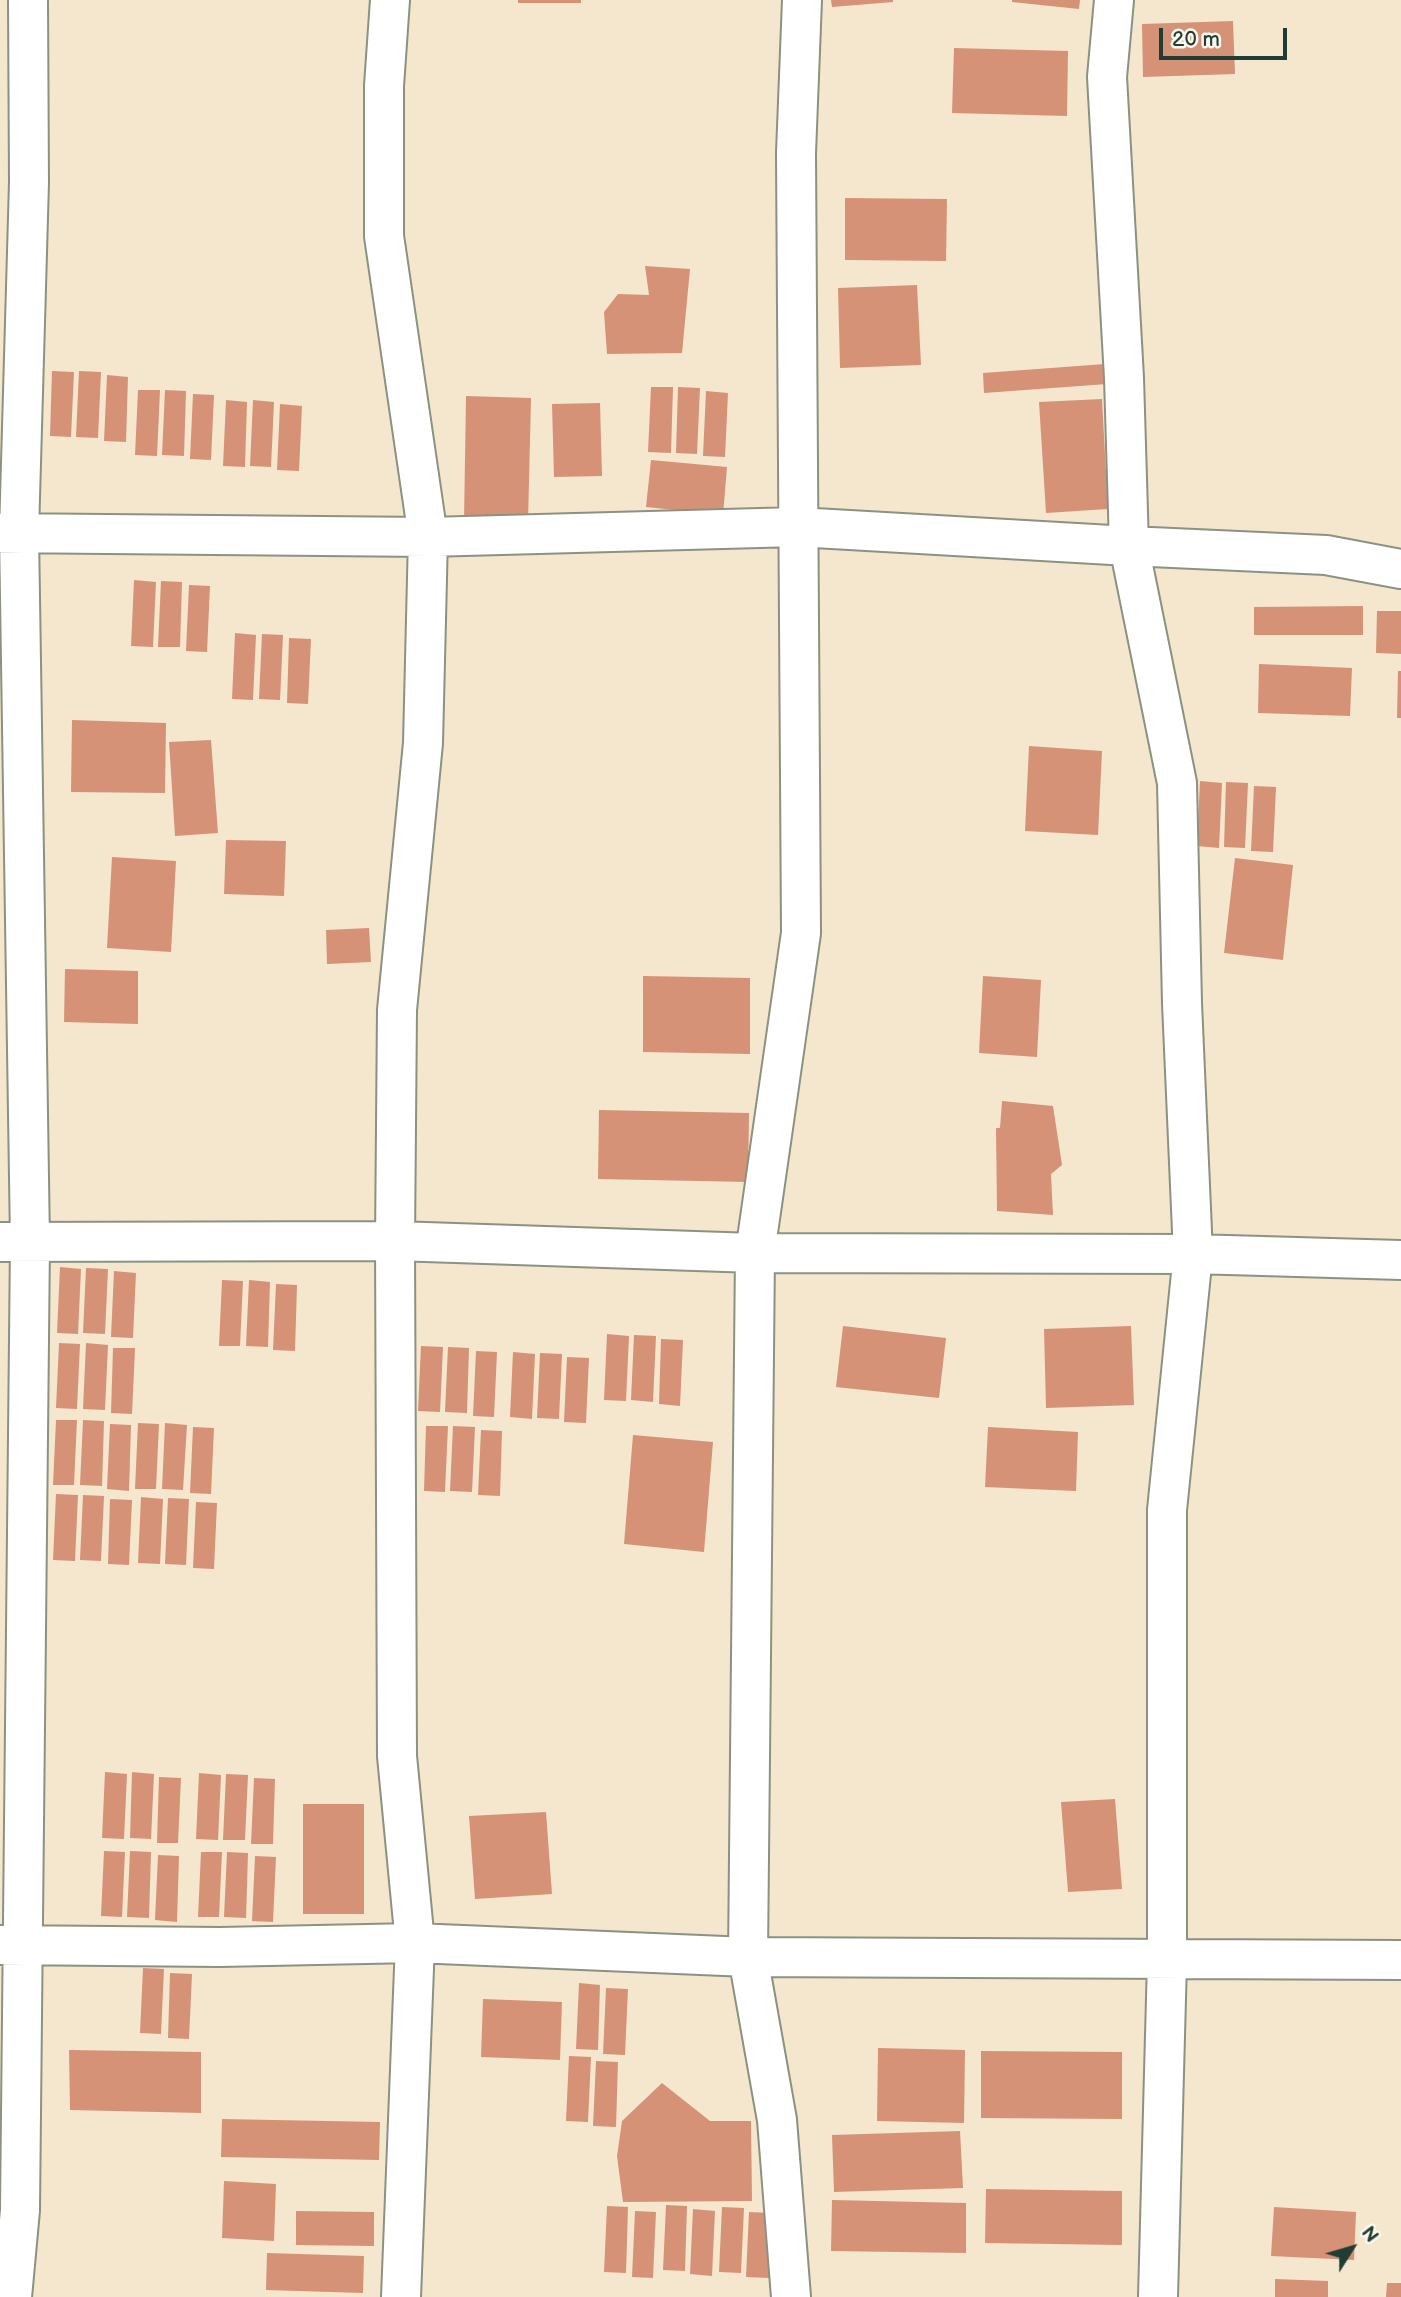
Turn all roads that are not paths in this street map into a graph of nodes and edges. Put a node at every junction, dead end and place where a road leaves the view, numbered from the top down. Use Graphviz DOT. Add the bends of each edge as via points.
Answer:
graph roads {
  1 [pos="28,0"];
  2 [pos="390,0"];
  3 [pos="802,0"];
  4 [pos="1114,0"];
  5 [pos="797,527"];
  6 [pos="9,533"];
  7 [pos="428,537"];
  8 [pos="1129,546"];
  9 [pos="1401,569"];
  10 [pos="395,1241"];
  11 [pos="15,1242"];
  12 [pos="755,1253"];
  13 [pos="1193,1254"];
  14 [pos="1401,1260"];
  15 [pos="415,1943"];
  16 [pos="12,1944"];
  17 [pos="748,1957"];
  18 [pos="1401,1960"];
  19 [pos="1167,1961"];
  20 [pos="12,2297"];
  21 [pos="401,2297"];
  22 [pos="792,2297"];
  23 [pos="1158,2297"];
  1 -- 6 [label="street" via="29,182"];
  2 -- 7 [label="street" via="384,86 384,236"];
  3 -- 5 [label="street" via="796,153"];
  4 -- 8 [label="street" via="1107,77"];
  5 -- 7 [label="street"];
  5 -- 8 [label="street"];
  5 -- 12 [label="street" via="801,933"];
  6 -- 7 [label="street"];
  6 -- 11 [label="street"];
  7 -- 10 [label="street" via="424,743 397,1010"];
  8 -- 9 [label="street" via="1326,555"];
  8 -- 13 [label="street" via="1177,783"];
  10 -- 11 [label="street"];
  10 -- 12 [label="street"];
  10 -- 15 [label="street" via="397,1756"];
  11 -- 16 [label="street"];
  12 -- 13 [label="street"];
  12 -- 17 [label="street"];
  13 -- 14 [label="street"];
  13 -- 19 [label="street" via="1167,1510"];
  15 -- 16 [label="street" via="220,1947"];
  15 -- 17 [label="street"];
  15 -- 21 [label="street"];
  16 -- 20 [label="street" via="20,2210"];
  17 -- 19 [label="street"];
  17 -- 22 [label="street" via="777,2120"];
  18 -- 19 [label="street"];
  19 -- 23 [label="street"];
}
